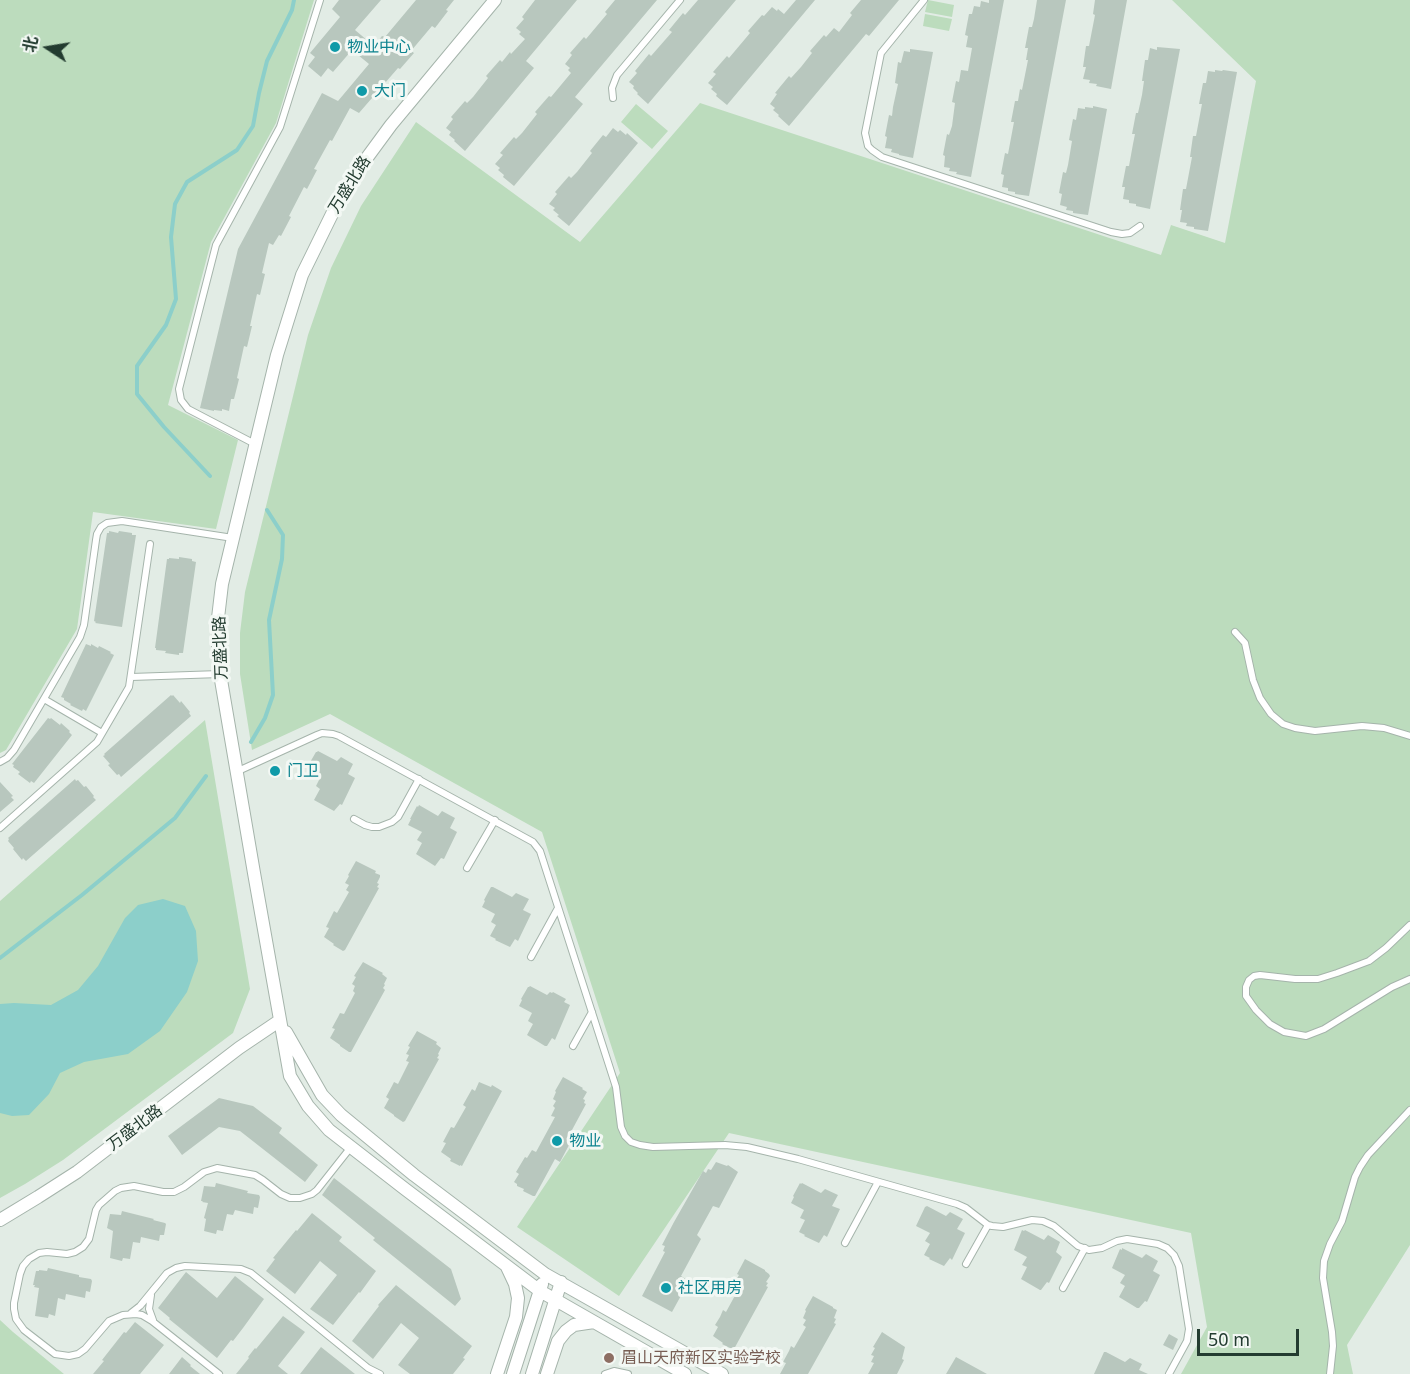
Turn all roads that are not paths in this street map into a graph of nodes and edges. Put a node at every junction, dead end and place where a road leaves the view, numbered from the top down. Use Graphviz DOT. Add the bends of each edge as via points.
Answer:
graph roads {
  1 [pos="320,0"];
  2 [pos="495,0"];
  3 [pos="680,0"];
  4 [pos="924,0"];
  5 [pos="613,98"];
  6 [pos="1140,226"];
  7 [pos="255,444"];
  8 [pos="233,538"];
  9 [pos="150,544"];
  10 [pos="1235,632"];
  11 [pos="220,674"];
  12 [pos="131,677"];
  13 [pos="44,699"];
  14 [pos="102,733"];
  15 [pos="1410,736"];
  16 [pos="0,762"];
  17 [pos="236,772"];
  18 [pos="419,779"];
  19 [pos="354,819"];
  20 [pos="495,820"];
  21 [pos="0,828"];
  22 [pos="467,868"];
  23 [pos="558,908"];
  24 [pos="1410,925"];
  25 [pos="531,957"];
  26 [pos="1410,979"];
  27 [pos="592,1012"];
  28 [pos="279,1021"];
  29 [pos="573,1046"];
  30 [pos="1410,1110"];
  31 [pos="351,1147"];
  32 [pos="878,1182"];
  33 [pos="0,1220"];
  34 [pos="988,1225"];
  35 [pos="845,1243"];
  36 [pos="1085,1248"];
  37 [pos="966,1264"];
  38 [pos="506,1266"];
  39 [pos="545,1274"];
  40 [pos="561,1282"];
  41 [pos="1063,1288"];
  42 [pos="153,1290"];
  43 [pos="540,1291"];
  44 [pos="556,1300"];
  45 [pos="129,1314"];
  46 [pos="594,1322"];
  47 [pos="155,1323"];
  48 [pos="376,1373"];
  49 [pos="219,1374"];
  50 [pos="497,1374"];
  51 [pos="513,1374"];
  52 [pos="532,1374"];
  53 [pos="547,1374"];
  54 [pos="605,1374"];
  55 [pos="628,1374"];
  56 [pos="685,1374"];
  57 [pos="722,1374"];
  58 [pos="1169,1374"];
  59 [pos="1330,1374"];
  1 -- 7 [label="lane" via="280,127 216,246 179,389 188,409"];
  2 -- 7 [label="street, 万盛北路" via="375,145 334,210 302,275"];
  3 -- 5 [label="lane" via="617,75"];
  4 -- 6 [label="lane" via="881,53 865,133 872,150 882,157 1111,232 1130,233"];
  7 -- 8 [label="street, 万盛北路"];
  8 -- 11 [label="street, 万盛北路" via="218,618"];
  8 -- 13 [label="lane" via="122,521 101,527 82,632"];
  9 -- 12 [label="lane"];
  10 -- 15 [label="lane" via="1245,643 1260,698 1282,724 1316,731 1384,728"];
  11 -- 12 [label="lane"];
  11 -- 17 [label="street, 万盛北路"];
  12 -- 14 [label="lane"];
  13 -- 14 [label="lane"];
  13 -- 16 [label="lane" via="14,750"];
  14 -- 21 [label="lane" via="97,742"];
  17 -- 18 [label="lane" via="313,736 328,733"];
  17 -- 28 [label="street, 万盛北路"];
  18 -- 19 [label="lane" via="392,822 372,827"];
  18 -- 20 [label="lane"];
  20 -- 22 [label="lane"];
  20 -- 23 [label="lane" via="537,845"];
  23 -- 25 [label="lane"];
  23 -- 27 [label="lane"];
  24 -- 26 [label="lane" via="1369,961 1318,979 1254,976 1246,987 1246,996 1270,1024 1284,1032 1306,1036"];
  27 -- 29 [label="lane"];
  27 -- 32 [label="lane" via="616,1087 621,1127 632,1142 653,1147 747,1147"];
  28 -- 31 [label="street" via="290,1076 308,1106"];
  28 -- 33 [label="street, 万盛北路" via="77,1172"];
  28 -- 39 [label="street" via="322,1095 341,1116"];
  30 -- 59 [label="lane" via="1360,1167 1324,1261 1333,1346"];
  31 -- 38 [label="street"];
  31 -- 45 [label="lane" via="317,1190 300,1198 281,1194 255,1175 217,1168 174,1192 121,1188 99,1205 83,1247 67,1254 36,1254 21,1270 14,1309 16,1319 55,1354 78,1354 109,1321"];
  32 -- 34 [label="lane" via="962,1206"];
  32 -- 35 [label="lane"];
  34 -- 36 [label="lane" via="1003,1227 1043,1221"];
  34 -- 37 [label="lane"];
  36 -- 41 [label="lane"];
  36 -- 58 [label="lane" via="1102,1248 1117,1240 1133,1239 1162,1246 1174,1255 1189,1329 1187,1341"];
  38 -- 43 [label="street"];
  38 -- 50 [label="street" via="518,1298 516,1317"];
  39 -- 40 [label="street"];
  39 -- 43 [label="street"];
  40 -- 44 [label="street"];
  40 -- 57 [label="street"];
  42 -- 45 [label="lane"];
  42 -- 47 [label="lane" via="149,1309"];
  42 -- 48 [label="lane" via="167,1273 180,1267 246,1271"];
  43 -- 44 [label="street"];
  43 -- 51 [label="street"];
  44 -- 46 [label="street"];
  44 -- 52 [label="street"];
  45 -- 47 [label="lane" via="142,1315"];
  46 -- 53 [label="street" via="574,1325 566,1331 558,1341"];
  46 -- 56 [label="street"];
  47 -- 49 [label="lane"];
  54 -- 55 [label="lane"];
}
